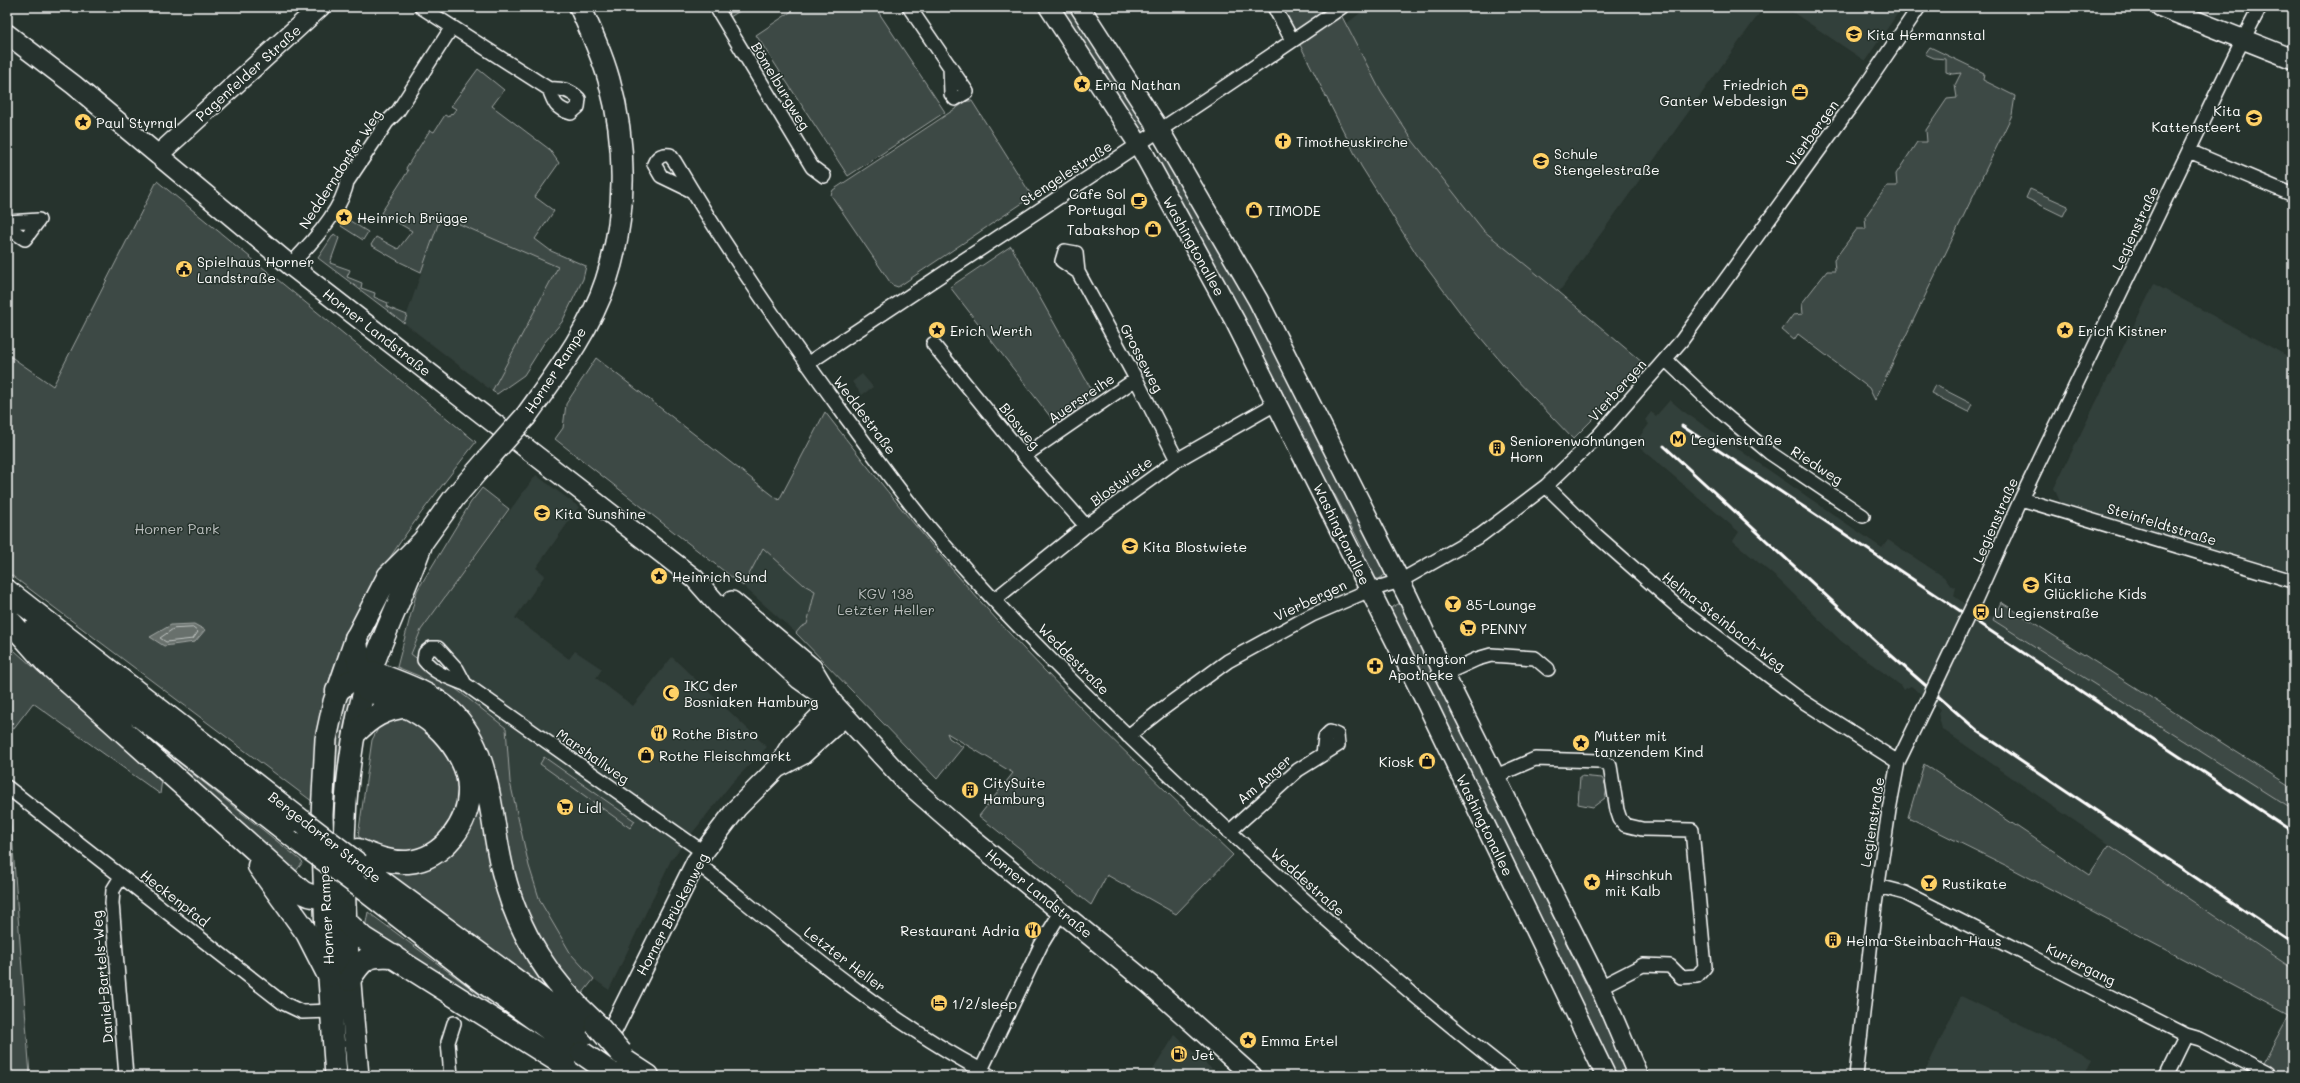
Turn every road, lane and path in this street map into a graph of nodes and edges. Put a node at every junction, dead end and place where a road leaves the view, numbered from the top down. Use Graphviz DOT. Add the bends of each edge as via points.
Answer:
graph roads {
  1 [pos="320,7"];
  2 [pos="421,7"];
  3 [pos="580,7"];
  4 [pos="716,7"];
  5 [pos="909,7"];
  6 [pos="1049,7"];
  7 [pos="1080,7"];
  8 [pos="1274,7"];
  9 [pos="1342,7"];
  10 [pos="1919,7"];
  11 [pos="2161,7"];
  12 [pos="2260,7"];
  13 [pos="452,27"];
  14 [pos="7,34"];
  15 [pos="2244,38"];
  16 [pos="1292,40"];
  17 [pos="2293,59"];
  18 [pos="950,66"];
  19 [pos="549,89"];
  20 [pos="1160,131"];
  21 [pos="1139,145"];
  22 [pos="2190,151"];
  23 [pos="158,155"];
  24 [pos="824,176"];
  25 [pos="692,191"];
  26 [pos="2293,194"];
  27 [pos="7,222"];
  28 [pos="7,227"];
  29 [pos="290,265"];
  30 [pos="1078,272"];
  31 [pos="933,344"];
  32 [pos="1666,360"];
  33 [pos="807,364"];
  34 [pos="1136,379"];
  35 [pos="1277,403"];
  36 [pos="1024,456"];
  37 [pos="1177,460"];
  38 [pos="1546,486"];
  39 [pos="2021,499"];
  40 [pos="1863,516"];
  41 [pos="1086,526"];
  42 [pos="422,541"];
  43 [pos="1400,581"];
  44 [pos="2293,581"];
  45 [pos="1370,590"];
  46 [pos="7,591"];
  47 [pos="994,600"];
  48 [pos="7,613"];
  49 [pos="7,618"];
  50 [pos="356,638"];
  51 [pos="1548,669"];
  52 [pos="1444,674"];
  53 [pos="366,679"];
  54 [pos="466,684"];
  55 [pos="337,691"];
  56 [pos="407,706"];
  57 [pos="839,710"];
  58 [pos="355,733"];
  59 [pos="1128,736"];
  60 [pos="1323,754"];
  61 [pos="1898,762"];
  62 [pos="1494,777"];
  63 [pos="7,787"];
  64 [pos="1230,832"];
  65 [pos="238,836"];
  66 [pos="700,857"];
  67 [pos="359,858"];
  68 [pos="121,877"];
  69 [pos="352,884"];
  70 [pos="1878,886"];
  71 [pos="325,896"];
  72 [pos="1061,912"];
  73 [pos="345,921"];
  74 [pos="393,956"];
  75 [pos="339,978"];
  76 [pos="1600,987"];
  77 [pos="332,1011"];
  78 [pos="353,1018"];
  79 [pos="454,1023"];
  80 [pos="2186,1035"];
  81 [pos="586,1056"];
  82 [pos="619,1064"];
  83 [pos="986,1073"];
  84 [pos="126,1076"];
  85 [pos="336,1076"];
  86 [pos="358,1076"];
  87 [pos="451,1076"];
  88 [pos="648,1076"];
  89 [pos="1252,1076"];
  90 [pos="1514,1076"];
  91 [pos="1606,1076"];
  92 [pos="1638,1076"];
  93 [pos="1856,1076"];
  94 [pos="2166,1076"];
  95 [pos="2267,1076"];
  1 -- 23 [label="street, Pagenfelder Straße"];
  2 -- 13 [label="street"];
  3 -- 42 [label="main road, Horner Rampe, bridge" via="601,55 621,139 621,194 614,247 606,281 585,327 526,416 454,498"];
  4 -- 24 [label="street, Bömelburgweg" via="812,167"];
  5 -- 18 [label="street"];
  6 -- 21 [label="street, Washingtonallee"];
  7 -- 20 [label="street, Washingtonallee"];
  8 -- 16 [label="street"];
  9 -- 16 [label="street, Stengelestraße"];
  10 -- 32 [label="street, Vierbergen" via="1743,257"];
  11 -- 15 [label="street"];
  12 -- 15 [label="street, Legienstraße"];
  13 -- 19 [label="street"];
  13 -- 29 [label="street, Nedderndorfer Weg" via="398,111 347,182 345,192 324,226"];
  14 -- 23 [label="street, Horner Landstraße" via="74,85"];
  15 -- 17 [label="street"];
  15 -- 22 [label="street, Legienstraße"];
  16 -- 20 [label="street, Stengelestraße"];
  20 -- 21 [label="street, Stengelestraße"];
  20 -- 43 [label="street, Washingtonallee" via="1258,300"];
  21 -- 33 [label="street, Stengelestraße"];
  21 -- 35 [label="street, Washingtonallee"];
  22 -- 26 [label="street"];
  22 -- 39 [label="street, Legienstraße"];
  23 -- 29 [label="street, Horner Landstraße"];
  25 -- 33 [label="street, Weddestraße" via="731,255"];
  27 -- 28 [label="street" via="39,220 25,239"];
  29 -- 57 [label="street, Horner Landstraße" via="695,579 725,596 786,644 812,668"];
  30 -- 34 [label="street, Grosseweg"];
  31 -- 36 [label="street, Blosweg"];
  32 -- 38 [label="street, Vierbergen" via="1599,435"];
  32 -- 40 [label="street, Riedweg" via="1720,411 1770,453"];
  33 -- 47 [label="street, Weddestraße" via="932,530"];
  34 -- 36 [label="street, Auersreihe"];
  34 -- 37 [label="street, Grosseweg"];
  35 -- 37 [label="street, Blostwiete"];
  35 -- 45 [label="street, Washingtonallee"];
  36 -- 41 [label="street, Blosweg"];
  37 -- 41 [label="street, Blostwiete"];
  38 -- 43 [label="street, Vierbergen" via="1481,535"];
  38 -- 61 [label="street, Helma-Steinbach-Weg" via="1595,534 1680,609 1801,700"];
  39 -- 44 [label="street, Steinfeldtstraße"];
  39 -- 61 [label="street, Legienstraße, bridge"];
  41 -- 47 [label="street, Blostwiete"];
  42 -- 50 [label="main road, Horner Rampe" via="388,576"];
  42 -- 53 [label="main road, Horner Rampe"];
  43 -- 45 [label="street, Vierbergen"];
  43 -- 52 [label="street, Washingtonallee"];
  45 -- 59 [label="street, Vierbergen" via="1312,615 1228,661"];
  45 -- 91 [label="street, Washingtonallee"];
  46 -- 67 [label="highway, Bergedorfer Straße" via="269,794"];
  47 -- 59 [label="street, Weddestraße"];
  48 -- 69 [label="highway, Bergedorfer Straße, bridge"];
  49 -- 65 [label="highway" via="46,662"];
  50 -- 53 [label="highway"];
  50 -- 55 [label="main road, Horner Rampe"];
  51 -- 52 [label="street" via="1535,658 1491,655"];
  52 -- 62 [label="street, Washingtonallee"];
  53 -- 55 [label="highway" via="347,683"];
  53 -- 56 [label="highway"];
  53 -- 58 [label="main road, Horner Rampe"];
  53 -- 81 [label="highway" via="410,687 433,699 449,711 465,731 484,773 503,873 523,930 555,982"];
  54 -- 66 [label="street, Marshallweg"];
  55 -- 71 [label="main road, Horner Rampe" via="326,739 322,794"];
  56 -- 58 [label="highway" via="380,712"];
  56 -- 67 [label="highway" via="435,725 460,757 469,789 466,813 444,846 422,859 392,861"];
  57 -- 66 [label="street, Horner Brückenweg" via="802,755 777,768 737,808"];
  57 -- 72 [label="street, Horner Landstraße" via="886,762 922,796"];
  58 -- 69 [label="main road, Horner Rampe" via="344,810"];
  59 -- 64 [label="street, Weddestraße"];
  60 -- 64 [label="street, Am Anger" via="1283,782"];
  61 -- 70 [label="street, Legienstraße"];
  62 -- 76 [label="street, Washingtonallee"];
  62 -- 76 [label="street" via="1535,759 1599,761 1610,766 1617,810 1625,825 1642,829 1692,830 1705,967 1697,976 1682,977 1670,966 1643,965"];
  63 -- 68 [label="street, Heckenpfad"];
  64 -- 90 [label="street, Weddestraße" via="1407,990"];
  65 -- 71 [label="highway" via="304,893"];
  65 -- 75 [label="highway"];
  66 -- 81 [label="street, Horner Brückenweg"];
  66 -- 83 [label="street, Letzter Heller" via="829,967 936,1046"];
  67 -- 81 [label="highway, Bergedorfer Straße"];
  68 -- 77 [label="street, Heckenpfad" via="283,1003 302,1012"];
  68 -- 84 [label="street, Daniel-Bartels-Weg" via="114,890 112,903"];
  69 -- 71 [label="highway"];
  69 -- 73 [label="main road, Horner Rampe"];
  69 -- 81 [label="highway, Bergedorfer Straße"];
  70 -- 80 [label="street, Kuriergang" via="1905,893"];
  70 -- 93 [label="street, Legienstraße"];
  71 -- 73 [label="highway"];
  71 -- 75 [label="main road, Horner Rampe"];
  72 -- 83 [label="street, Letzter Heller" via="1041,945"];
  72 -- 89 [label="street, Horner Landstraße" via="1149,984"];
  73 -- 74 [label="highway" via="363,938"];
  73 -- 75 [label="main road, Horner Rampe"];
  74 -- 75 [label="highway" via="374,956 365,959"];
  74 -- 81 [label="highway"];
  75 -- 77 [label="main road, Horner Rampe"];
  75 -- 78 [label="main road, Horner Rampe"];
  76 -- 92 [label="street, Washingtonallee"];
  77 -- 78 [label="main road"];
  77 -- 85 [label="main road, Horner Rampe"];
  78 -- 86 [label="main road, Horner Rampe"];
  79 -- 87 [label="street" via="448,1042"];
  80 -- 94 [label="street"];
  80 -- 95 [label="street, Kuriergang" via="2200,1039 2266,1073"];
  81 -- 82 [label="highway, bridge"];
  81 -- 82 [label="highway, bridge"];
  82 -- 88 [label="highway"];
}
